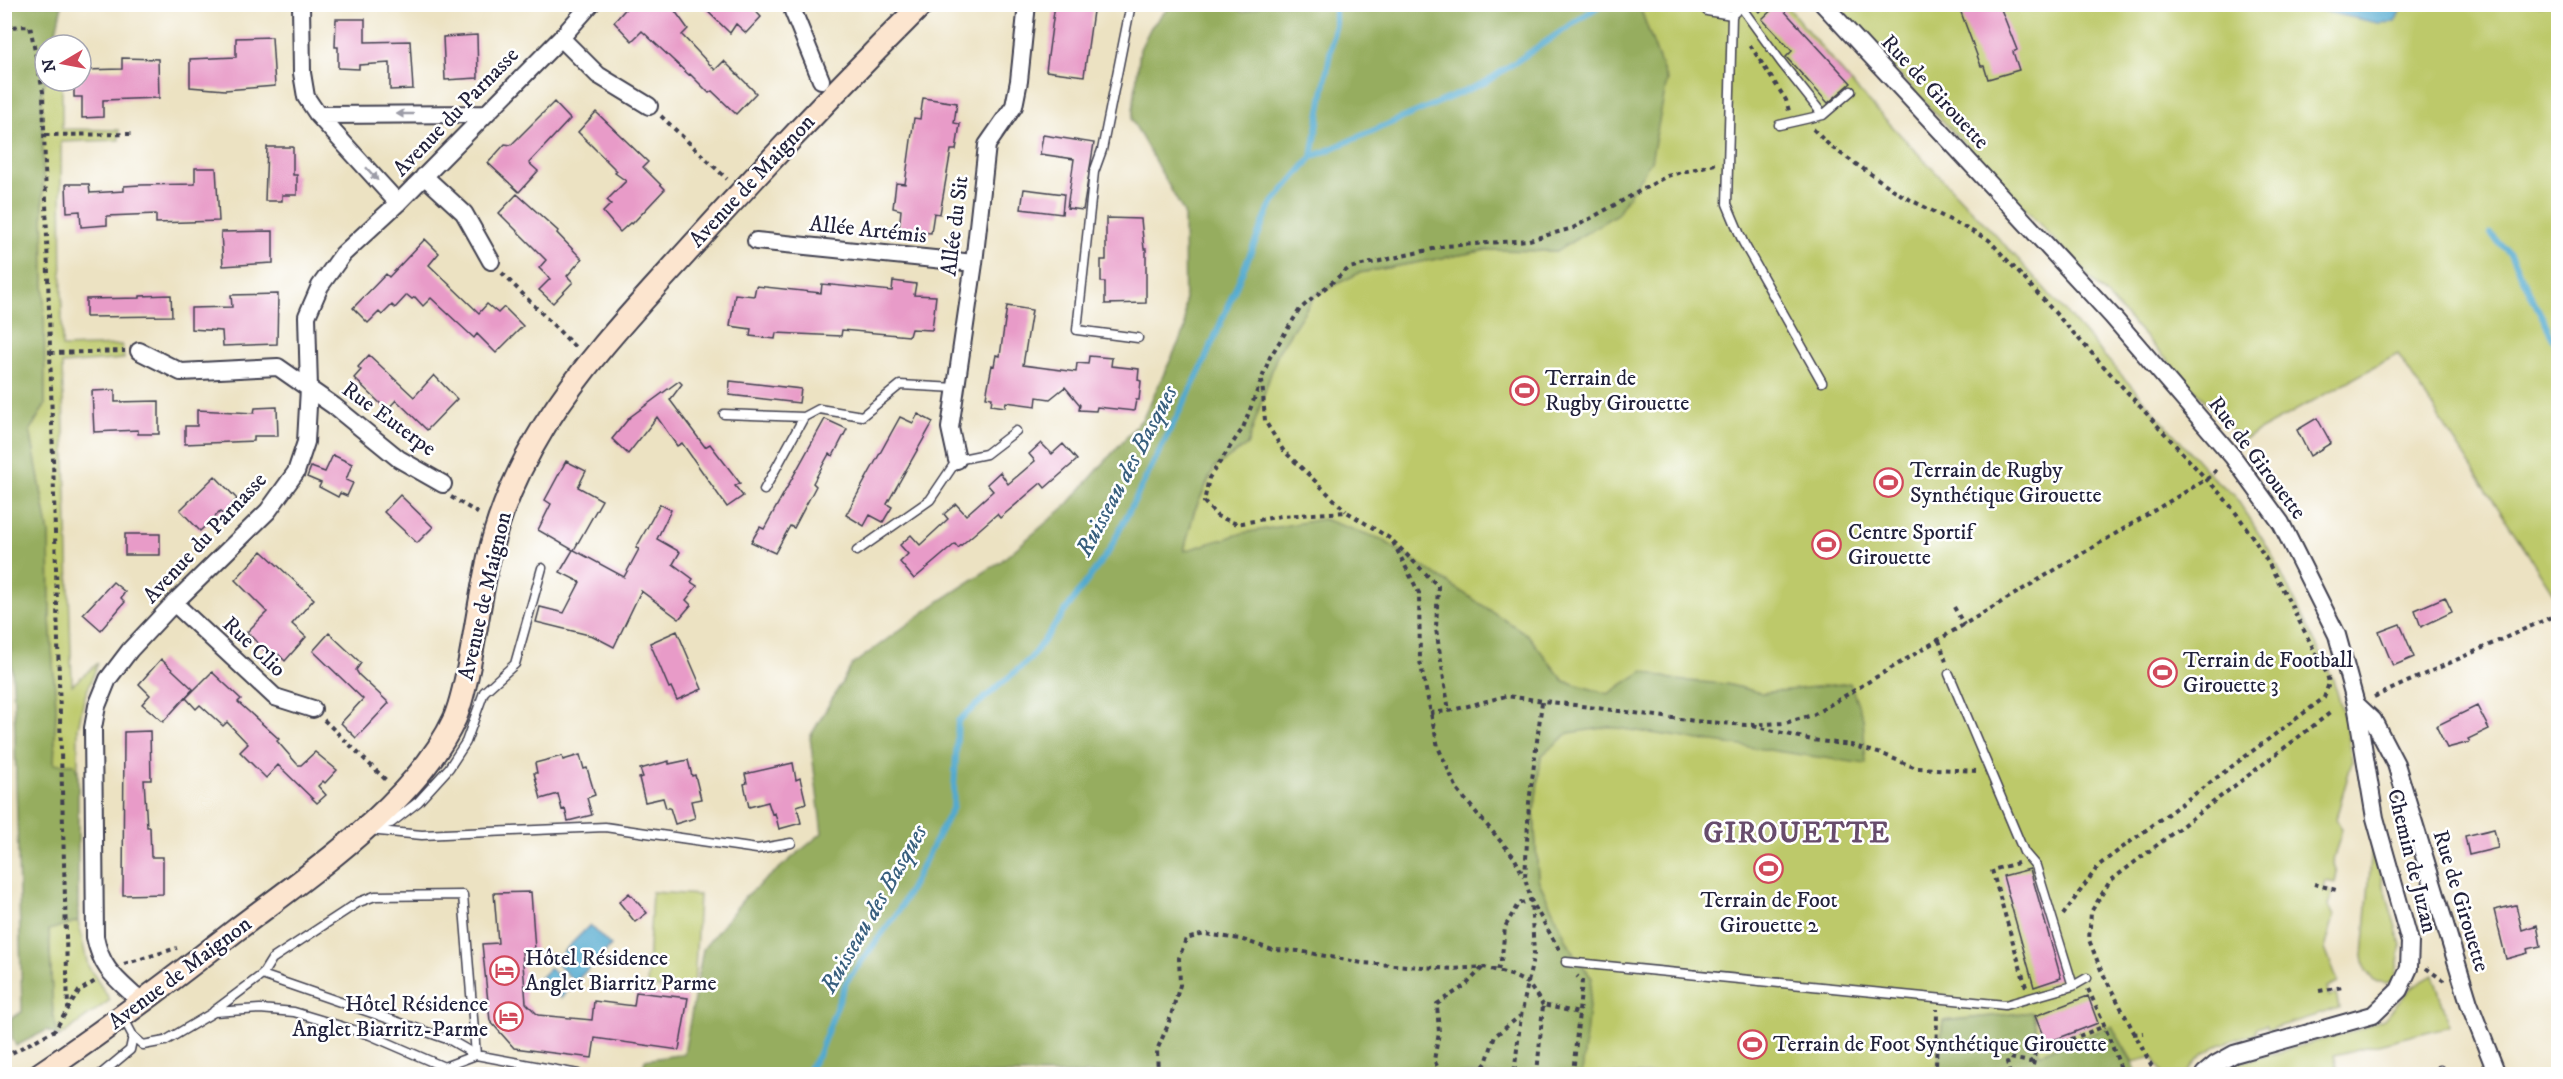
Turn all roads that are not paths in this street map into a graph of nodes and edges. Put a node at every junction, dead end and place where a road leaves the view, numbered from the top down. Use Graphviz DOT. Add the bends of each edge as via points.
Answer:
graph roads {
  1 [pos="301,4"];
  2 [pos="591,4"];
  3 [pos="793,4"];
  4 [pos="1027,4"];
  5 [pos="1131,4"];
  6 [pos="1701,4"];
  7 [pos="1823,4"];
  8 [pos="1742,6"];
  9 [pos="928,11"];
  10 [pos="1732,15"];
  11 [pos="561,38"];
  12 [pos="821,80"];
  13 [pos="1851,91"];
  14 [pos="649,106"];
  15 [pos="484,114"];
  16 [pos="318,115"];
  17 [pos="1823,115"];
  18 [pos="1779,125"];
  19 [pos="424,176"];
  20 [pos="398,203"];
  21 [pos="756,241"];
  22 [pos="491,261"];
  23 [pos="974,263"];
  24 [pos="1138,338"];
  25 [pos="139,351"];
  26 [pos="1822,382"];
  27 [pos="309,388"];
  28 [pos="956,388"];
  29 [pos="724,414"];
  30 [pos="804,417"];
  31 [pos="1016,431"];
  32 [pos="957,460"];
  33 [pos="443,484"];
  34 [pos="764,490"];
  35 [pos="857,551"];
  36 [pos="542,568"];
  37 [pos="174,603"];
  38 [pos="1949,674"];
  39 [pos="474,688"];
  40 [pos="2356,704"];
  41 [pos="313,709"];
  42 [pos="365,830"];
  43 [pos="791,843"];
  44 [pos="1566,962"];
  45 [pos="262,975"];
  46 [pos="2085,979"];
  47 [pos="2073,986"];
  48 [pos="141,1002"];
  49 [pos="214,1012"];
  50 [pos="128,1026"];
  51 [pos="476,1055"];
  52 [pos="40,1074"];
  53 [pos="101,1074"];
  54 [pos="578,1074"];
  55 [pos="2204,1074"];
  56 [pos="2497,1074"];
  1 -- 16 [label="street" via="302,73 306,97"];
  2 -- 11 [label="street, Avenue du Parnasse"];
  3 -- 12 [label="street"];
  4 -- 23 [label="street, Allée du Sit" via="1014,106 987,145"];
  5 -- 24 [label="lane" via="1095,172 1077,330"];
  6 -- 10 [label="lane" via="1707,11"];
  7 -- 40 [label="street, Rue de Girouette" via="2112,316 2232,457 2281,523 2337,635"];
  8 -- 10 [label="lane"];
  8 -- 17 [label="lane"];
  9 -- 39 [label="street, Avenue de Maignon" via="834,92 623,323 548,421 524,460 490,552"];
  10 -- 26 [label="lane" via="1727,204 1743,242"];
  11 -- 14 [label="street" via="597,75"];
  11 -- 15 [label="street, Avenue du Parnasse"];
  13 -- 17 [label="lane"];
  15 -- 16 [label="street, one-way"];
  15 -- 19 [label="street, Avenue du Parnasse"];
  16 -- 20 [label="street, one-way"];
  17 -- 18 [label="lane"];
  19 -- 20 [label="street, Avenue du Parnasse"];
  19 -- 22 [label="street" via="464,213"];
  20 -- 27 [label="street, Avenue du Parnasse" via="343,255 320,286 307,316"];
  21 -- 23 [label="street, Allée Artémis"];
  23 -- 28 [label="street, Allée du Sit"];
  25 -- 27 [label="street, Rue Euterpe" via="181,372 278,368"];
  27 -- 33 [label="street, Rue Euterpe" via="399,459"];
  27 -- 37 [label="street, Avenue du Parnasse" via="306,442 296,472 268,511"];
  28 -- 30 [label="lane" via="900,385 862,416 819,409"];
  28 -- 32 [label="street, Allée du Sit" via="950,428"];
  29 -- 30 [label="lane"];
  30 -- 34 [label="lane"];
  31 -- 32 [label="lane" via="986,454"];
  32 -- 35 [label="lane" via="930,500"];
  36 -- 39 [label="lane" via="515,664"];
  37 -- 41 [label="street, Rue Clio" via="275,697"];
  37 -- 48 [label="street, Avenue du Parnasse" via="108,679 93,728 95,937 99,958"];
  38 -- 47 [label="lane" via="2024,852 2036,866"];
  39 -- 42 [label="street, Avenue de Maignon" via="410,784"];
  40 -- 55 [label="street, Chemin de Juzan" via="2375,818 2410,942 2409,968 2399,990 2373,1015 2234,1054"];
  40 -- 56 [label="street, Rue de Girouette" via="2373,720 2396,764 2469,1003"];
  42 -- 43 [label="lane" via="422,835 605,827 757,849"];
  42 -- 48 [label="street, Avenue de Maignon"];
  44 -- 47 [label="lane" via="2005,1005"];
  45 -- 49 [label="lane"];
  45 -- 51 [label="lane" via="450,1040"];
  45 -- 51 [label="lane" via="272,959 359,902 375,896 463,896"];
  46 -- 47 [label="lane"];
  48 -- 50 [label="street, Avenue de Maignon"];
  49 -- 50 [label="lane" via="165,1041 143,1045"];
  49 -- 51 [label="lane" via="294,1012 369,1035 444,1067"];
  50 -- 52 [label="street, Avenue de Maignon"];
  50 -- 53 [label="lane" via="130,1050"];
  51 -- 54 [label="lane"];
}
